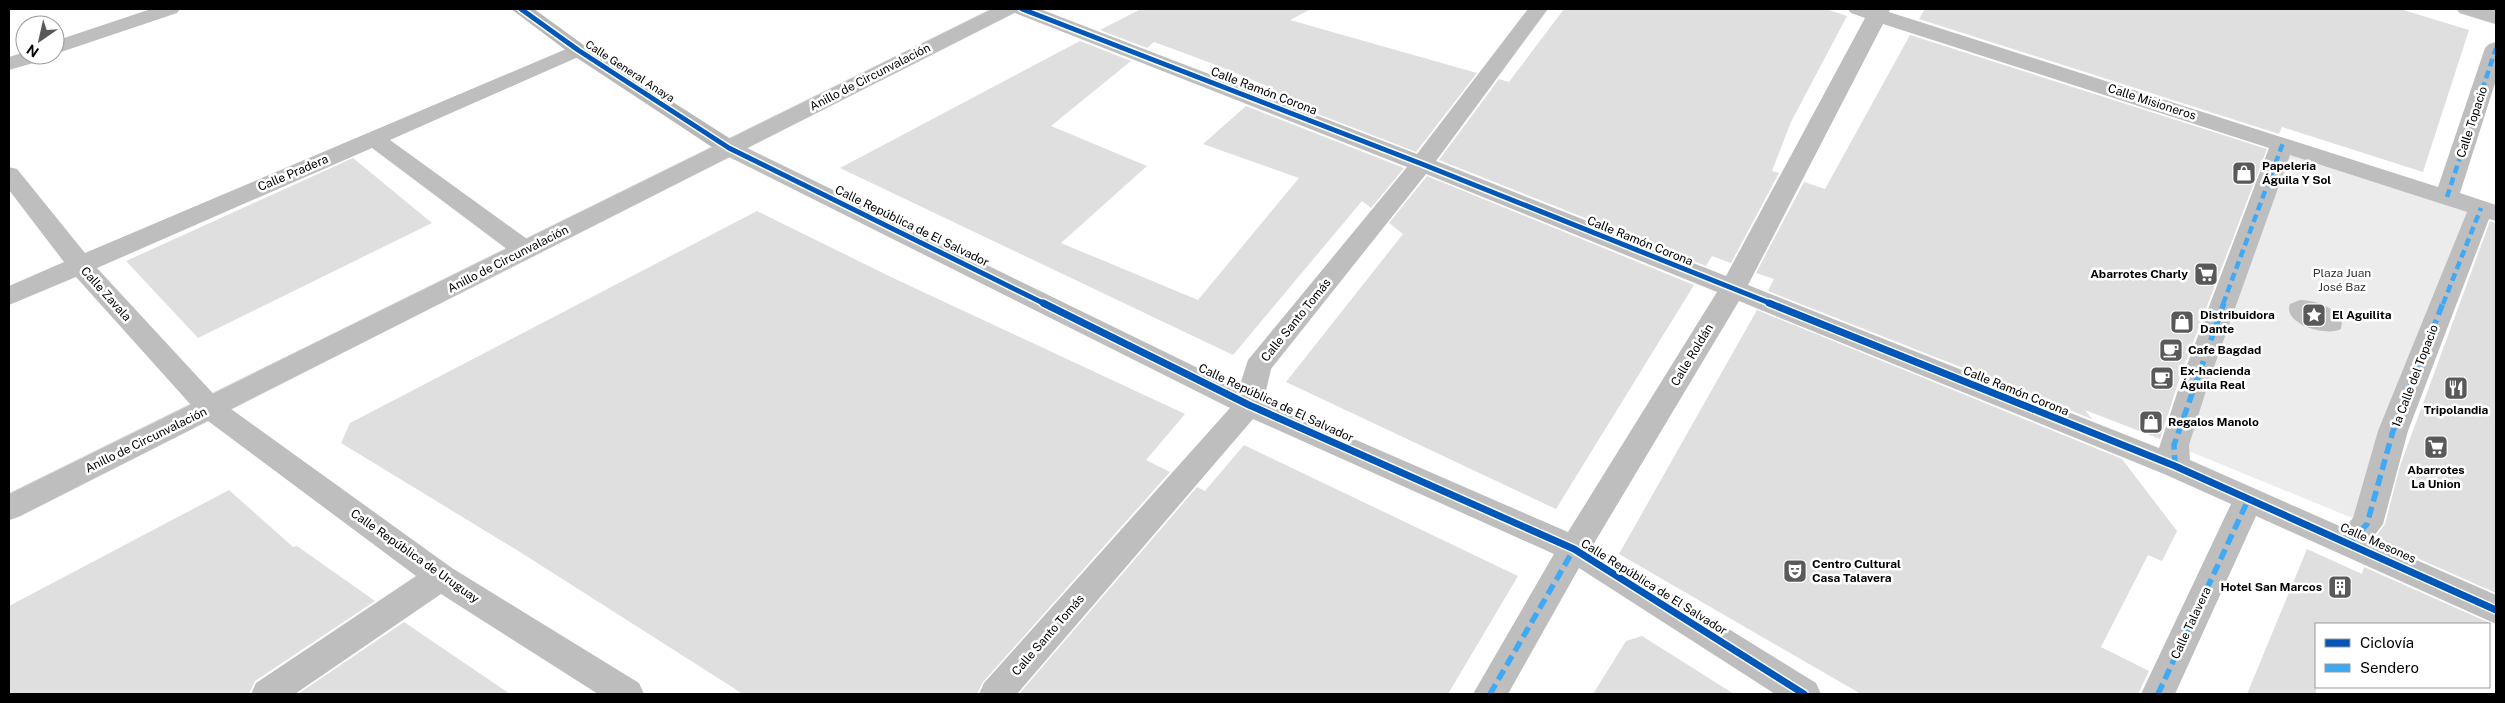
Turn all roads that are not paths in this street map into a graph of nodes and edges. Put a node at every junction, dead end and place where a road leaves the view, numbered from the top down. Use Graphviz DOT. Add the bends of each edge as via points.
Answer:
graph roads {
  1 [pos="170,9"];
  2 [pos="521,9"];
  3 [pos="1007,9"];
  4 [pos="1022,9"];
  5 [pos="1538,9"];
  6 [pos="2467,9"];
  7 [pos="1871,11"];
  8 [pos="2496,18"];
  9 [pos="65,45"];
  10 [pos="2496,48"];
  11 [pos="578,50"];
  12 [pos="373,138"];
  13 [pos="2283,143"];
  14 [pos="729,148"];
  15 [pos="1422,164"];
  16 [pos="9,174"];
  17 [pos="2447,197"];
  18 [pos="2489,210"];
  19 [pos="525,250"];
  20 [pos="80,265"];
  21 [pos="1732,290"];
  22 [pos="9,296"];
  23 [pos="1249,405"];
  24 [pos="210,408"];
  25 [pos="2175,466"];
  26 [pos="2249,498"];
  27 [pos="9,508"];
  28 [pos="2349,543"];
  29 [pos="1574,549"];
  30 [pos="441,577"];
  31 [pos="2496,610"];
  32 [pos="268,694"];
  33 [pos="627,694"];
  34 [pos="996,694"];
  35 [pos="1490,694"];
  36 [pos="1804,694"];
  37 [pos="2158,694"];
  1 -- 9 [label="street"];
  2 -- 11 [label="street, Calle General Anaya"];
  3 -- 14 [label="street, Anillo de Circunvalación"];
  4 -- 15 [label="street, Calle Ramón Corona"];
  5 -- 15 [label="street, Calle Santo Tomás"];
  6 -- 8 [label="street"];
  7 -- 13 [label="street, Calle Misioneros"];
  7 -- 21 [label="street, Calle Roldán"];
  10 -- 17 [label="street, Calle Topacio"];
  11 -- 12 [label="street, Calle Pradera"];
  11 -- 14 [label="street, Calle General Anaya"];
  12 -- 19 [label="street"];
  12 -- 20 [label="street, Calle Pradera"];
  13 -- 17 [label="street, Calle Misioneros"];
  13 -- 25 [label="street" via="2196,378 2174,445"];
  14 -- 19 [label="street, Anillo de Circunvalación"];
  14 -- 23 [label="street, Calle República de El Salvador"];
  15 -- 21 [label="street, Calle Ramón Corona"];
  15 -- 23 [label="street, Calle Santo Tomás" via="1258,367"];
  16 -- 20 [label="street, Calle Zavala"];
  17 -- 18 [label="street, Calle Misioneros"];
  18 -- 28 [label="street, 1a Calle del Topacio" via="2394,431 2367,524"];
  19 -- 24 [label="street, Anillo de Circunvalación"];
  20 -- 22 [label="street, Calle Pradera"];
  20 -- 24 [label="street, Calle Zavala"];
  21 -- 25 [label="street, Calle Ramón Corona"];
  21 -- 29 [label="street, Calle Roldán"];
  23 -- 29 [label="street, Calle República de El Salvador"];
  23 -- 34 [label="street, Calle Santo Tomás"];
  24 -- 27 [label="street, Anillo de Circunvalación"];
  24 -- 30 [label="street, Calle República de Uruguay"];
  25 -- 26 [label="street, Calle Ramón Corona"];
  26 -- 28 [label="street, Calle Mesones"];
  26 -- 37 [label="street, Calle Talavera"];
  28 -- 31 [label="street, Calle Mesones"];
  29 -- 35 [label="street, Calle Roldán"];
  29 -- 36 [label="street, Calle República de El Salvador"];
  30 -- 32 [label="street"];
  30 -- 33 [label="street, Calle República de Uruguay"];
}
